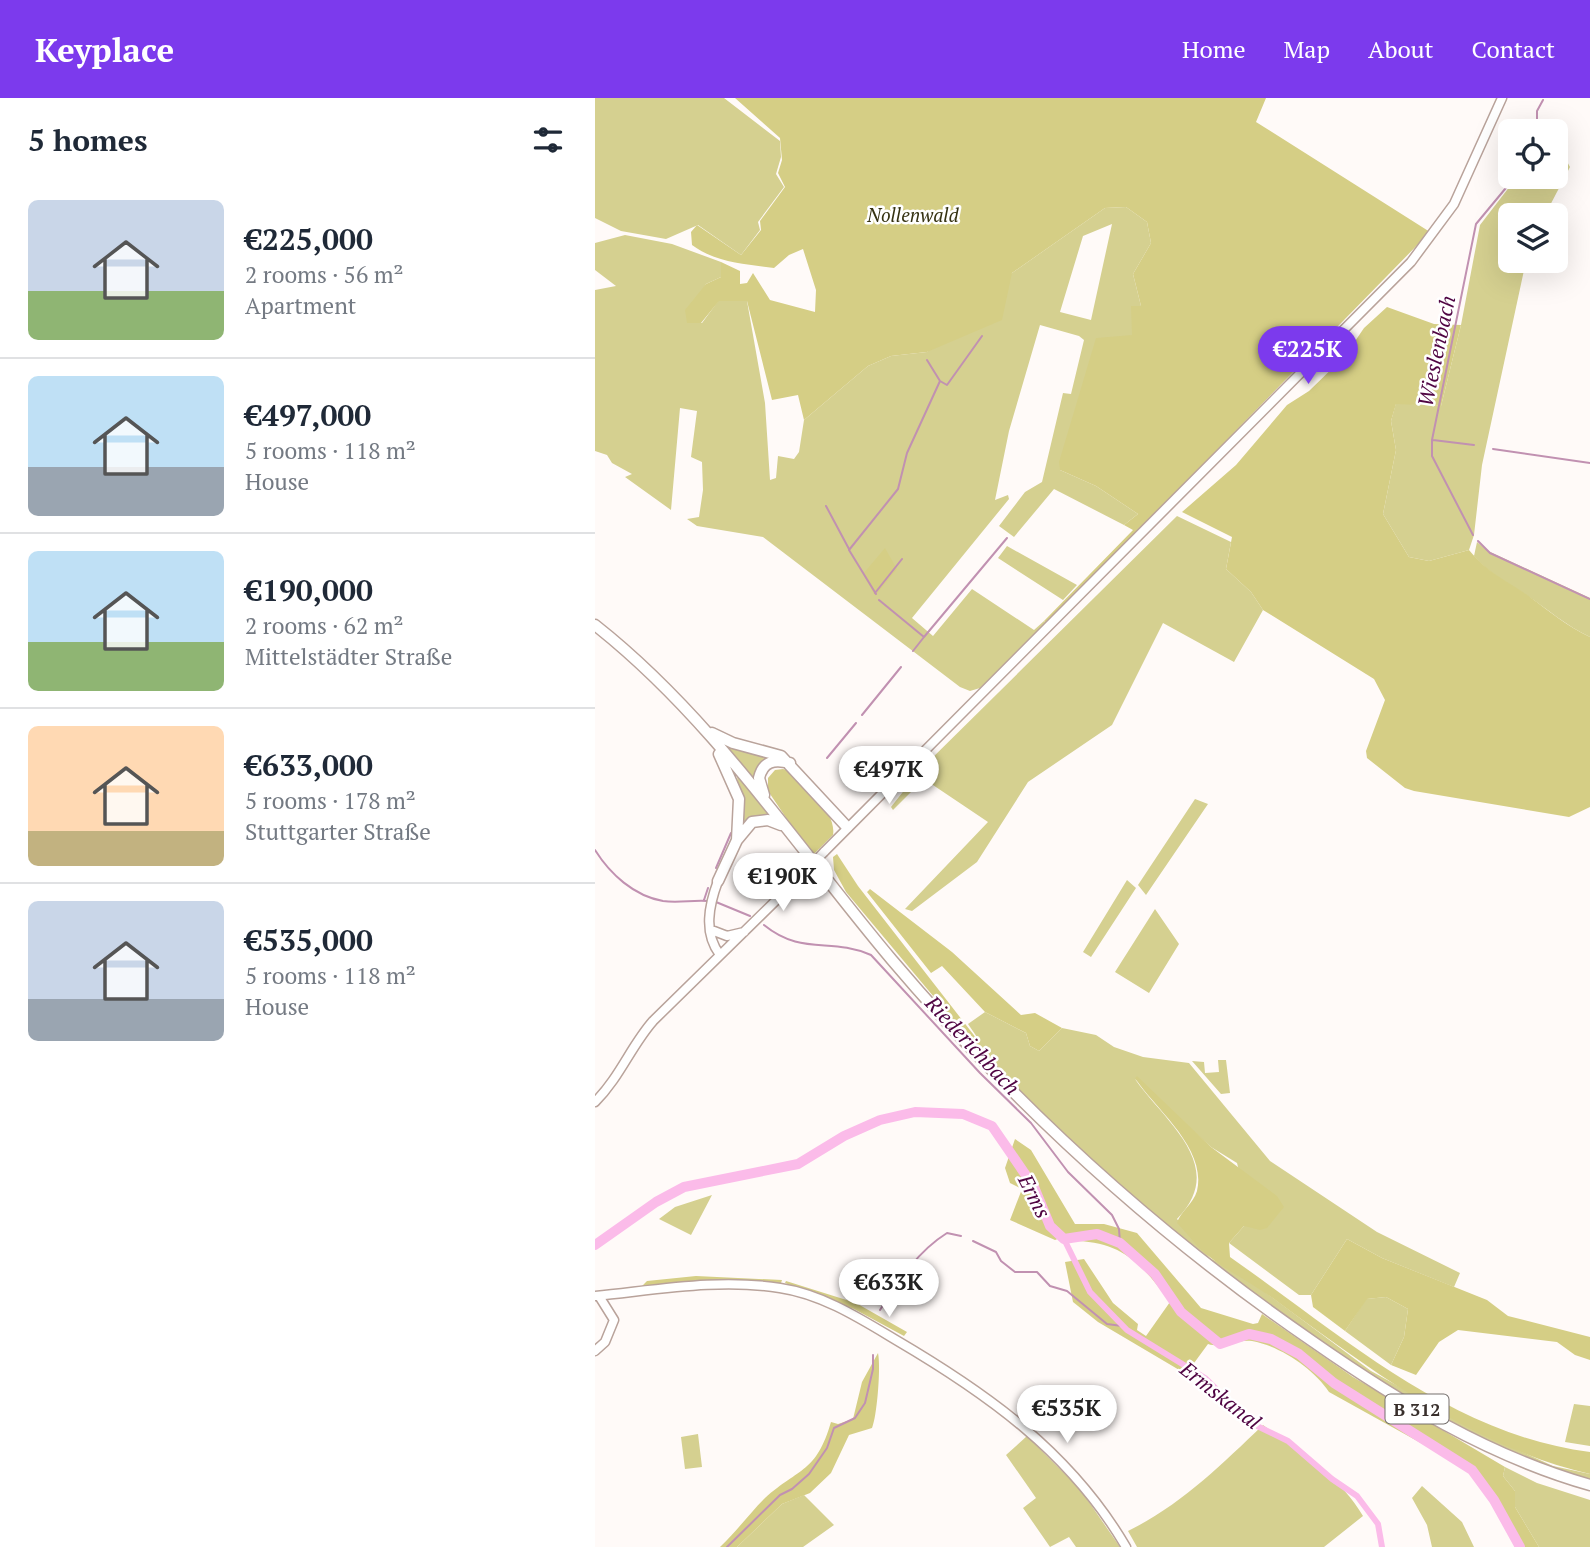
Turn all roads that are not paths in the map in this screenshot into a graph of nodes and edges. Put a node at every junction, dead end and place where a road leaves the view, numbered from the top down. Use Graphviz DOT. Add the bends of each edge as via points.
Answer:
graph roads {
  1 [pos="1502,98"];
  2 [pos="595,625"];
  3 [pos="708,733"];
  4 [pos="790,763"];
  5 [pos="771,811"];
  6 [pos="784,827"];
  7 [pos="847,827"];
  8 [pos="737,840"];
  9 [pos="718,881"];
  10 [pos="712,927"];
  11 [pos="744,932"];
  12 [pos="728,947"];
  13 [pos="720,955"];
  14 [pos="595,1102"];
  15 [pos="597,1296"];
  16 [pos="595,1352"];
  17 [pos="1590,1485"];
  18 [pos="1126,1547"];
  1 -- 7 [label="main road" via="1454,204 1411,262"];
  2 -- 3 [label="highway, B 312"];
  3 -- 4 [label="highway" via="774,752"];
  3 -- 5 [label="highway, B 312"];
  3 -- 8 [label="highway" via="737,790"];
  4 -- 5 [label="highway" via="774,761 760,772 759,784"];
  4 -- 7 [label="highway"];
  5 -- 6 [label="highway, B 312"];
  6 -- 8 [label="highway" via="775,822 752,822"];
  6 -- 17 [label="highway, B 312" via="969,1047 1053,1132 1174,1238 1289,1326 1412,1406 1493,1449"];
  7 -- 11 [label="main road, bridge"];
  8 -- 9 [label="highway"];
  9 -- 10 [label="main road" via="710,911"];
  10 -- 11 [label="main road" via="723,936"];
  10 -- 12 [label="main road"];
  10 -- 13 [label="main road"];
  11 -- 12 [label="main road"];
  12 -- 13 [label="main road"];
  13 -- 14 [label="main road" via="640,1036 618,1077"];
  15 -- 16 [label="main road" via="614,1320"];
  15 -- 18 [label="main road" via="719,1284 783,1288 860,1319 966,1383 1021,1423 1089,1492"];
}
